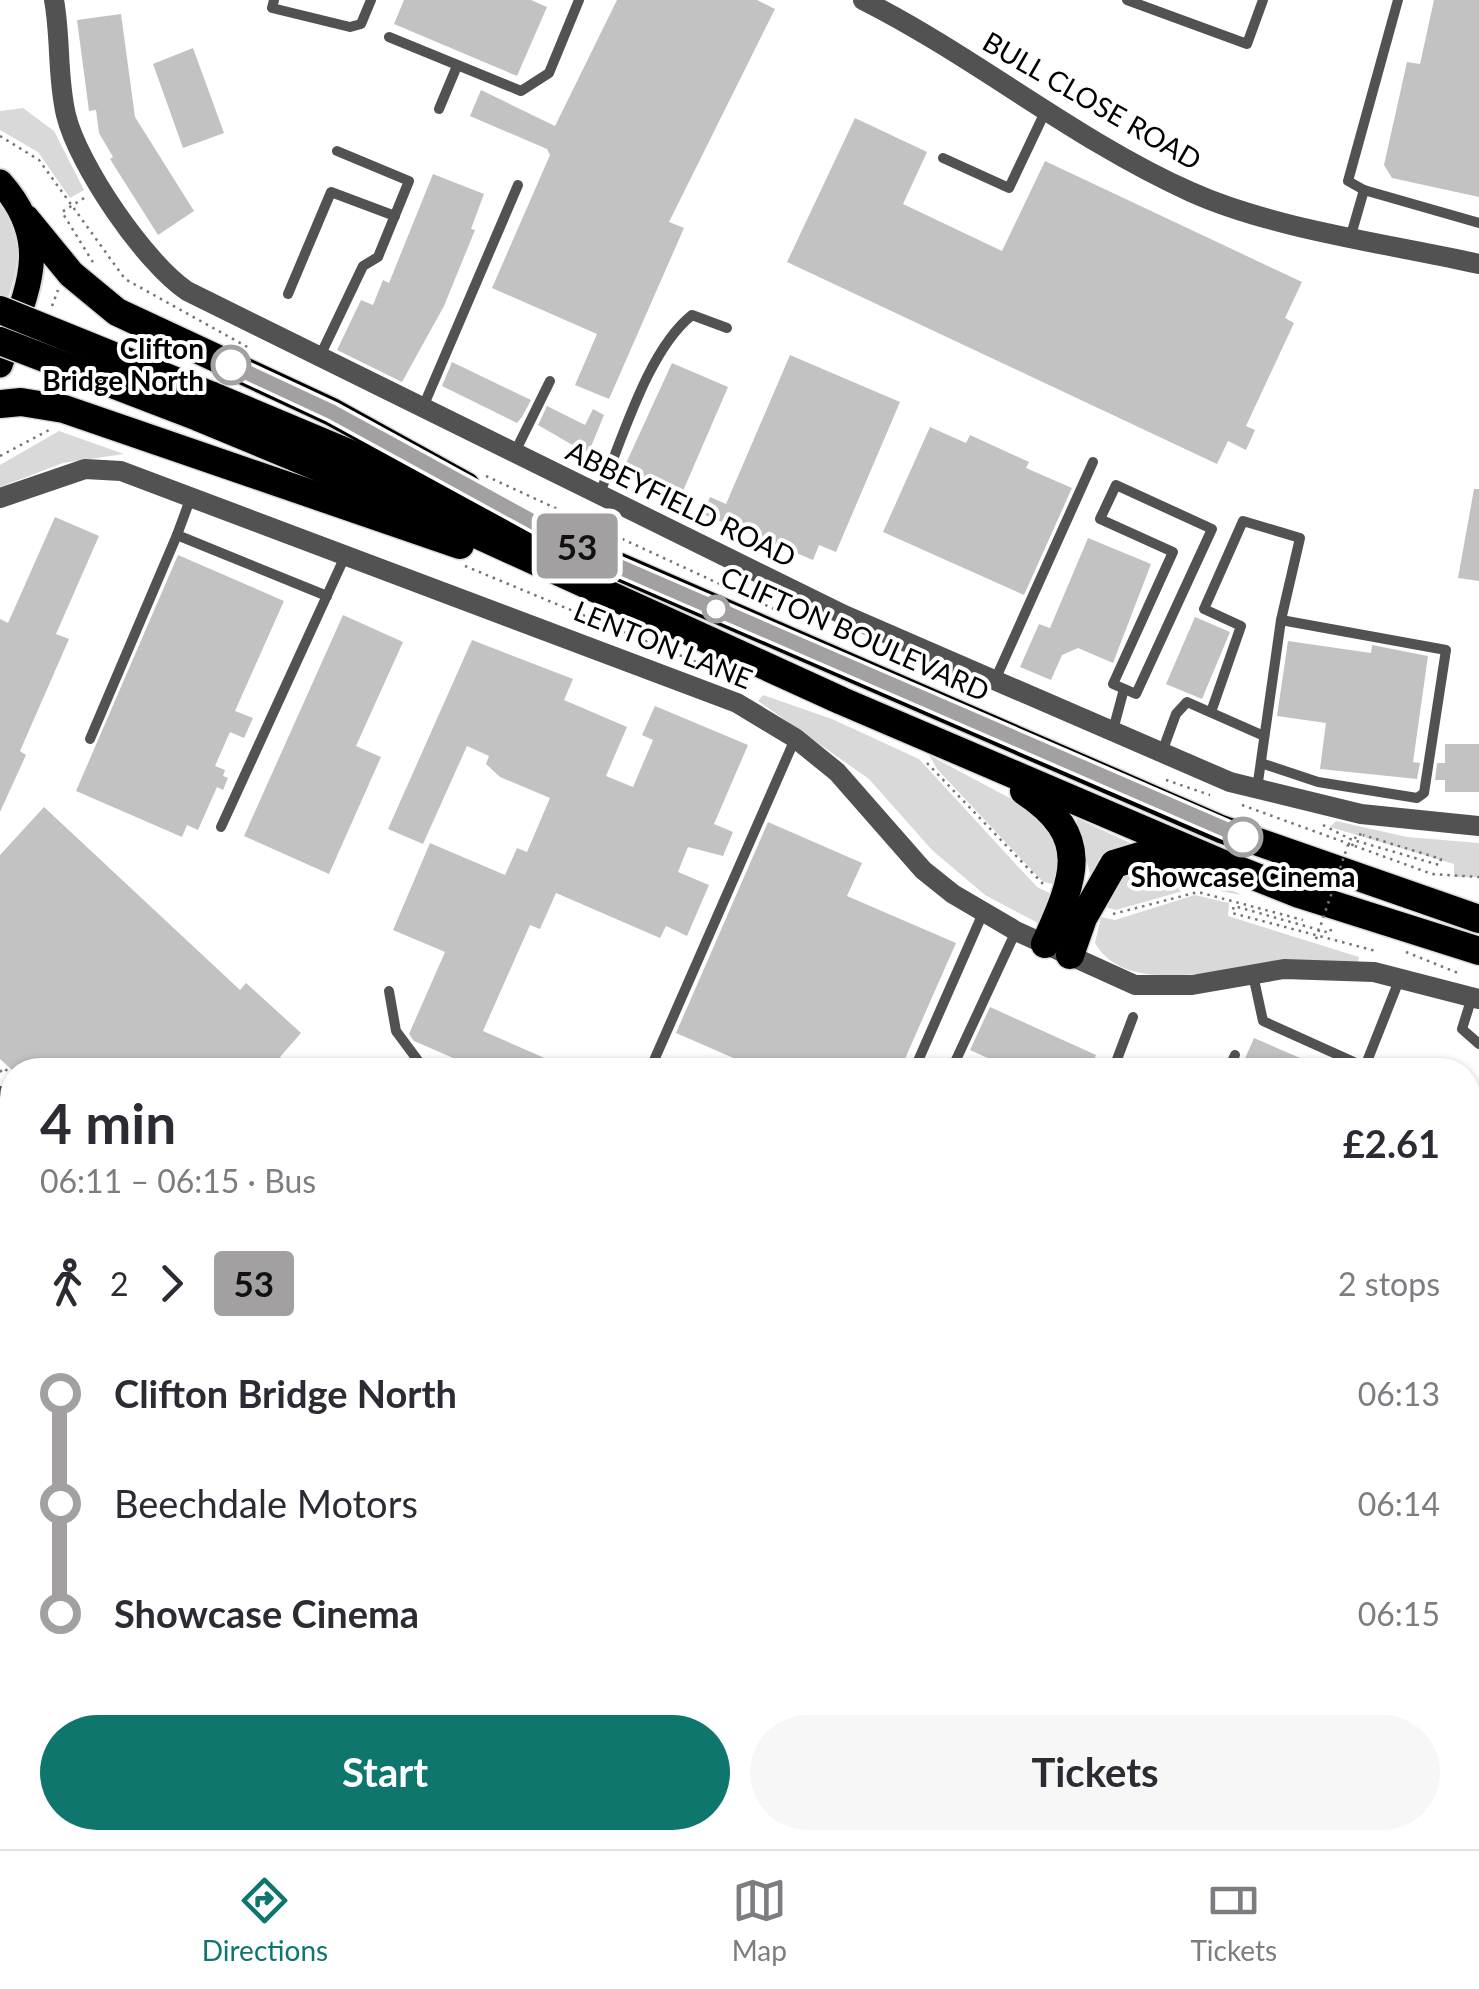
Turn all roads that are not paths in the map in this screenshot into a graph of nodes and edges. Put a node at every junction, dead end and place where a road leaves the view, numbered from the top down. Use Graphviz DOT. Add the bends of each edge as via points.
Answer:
graph roads {
  1 [pos="54,0"];
  2 [pos="274,0"];
  3 [pos="371,0"];
  4 [pos="579,0"];
  5 [pos="863,0"];
  6 [pos="1126,0"];
  7 [pos="1263,0"];
  8 [pos="1398,0"];
  9 [pos="389,37"];
  10 [pos="457,66"];
  11 [pos="439,109"];
  12 [pos="1046,110"];
  13 [pos="337,151"];
  14 [pos="943,158"];
  15 [pos="0,182"];
  16 [pos="518,185"];
  17 [pos="1364,190"];
  18 [pos="395,216"];
  19 [pos="26,219"];
  20 [pos="1479,223"];
  21 [pos="1351,235"];
  22 [pos="1479,264"];
  23 [pos="288,294"];
  24 [pos="0,310"];
  25 [pos="727,328"];
  26 [pos="0,341"];
  27 [pos="320,356"];
  28 [pos="0,365"];
  29 [pos="550,381"];
  30 [pos="0,404"];
  31 [pos="204,406"];
  32 [pos="423,407"];
  33 [pos="514,453"];
  34 [pos="1093,462"];
  35 [pos="599,496"];
  36 [pos="191,497"];
  37 [pos="0,498"];
  38 [pos="177,534"];
  39 [pos="346,553"];
  40 [pos="599,558"];
  41 [pos="586,586"];
  42 [pos="328,596"];
  43 [pos="1281,620"];
  44 [pos="995,680"];
  45 [pos="1124,689"];
  46 [pos="1211,712"];
  47 [pos="1113,732"];
  48 [pos="1264,736"];
  49 [pos="795,738"];
  50 [pos="90,740"];
  51 [pos="932,740"];
  52 [pos="1162,753"];
  53 [pos="1260,763"];
  54 [pos="1257,790"];
  55 [pos="1479,826"];
  56 [pos="221,827"];
  57 [pos="1298,894"];
  58 [pos="983,913"];
  59 [pos="1479,918"];
  60 [pos="1016,932"];
  61 [pos="1058,949"];
  62 [pos="1252,974"];
  63 [pos="1400,978"];
  64 [pos="1474,981"];
  65 [pos="389,991"];
  66 [pos="1134,1017"];
  67 [pos="1479,1044"];
  68 [pos="1235,1055"];
  69 [pos="416,1058"];
  70 [pos="655,1058"];
  71 [pos="919,1058"];
  72 [pos="957,1058"];
  73 [pos="1118,1058"];
  74 [pos="1234,1058"];
  75 [pos="1343,1058"];
  76 [pos="1368,1058"];
  1 -- 27 [label="street, ABBEYFIELD ROAD" via="68,120 82,154 158,267 187,291"];
  2 -- 3 [label="lane" via="272,8 350,28 361,24"];
  4 -- 10 [label="lane" via="549,73 532,88 521,91"];
  5 -- 12 [label="street, BULL CLOSE ROAD"];
  6 -- 7 [label="lane" via="1246,44"];
  8 -- 17 [label="lane" via="1348,181"];
  9 -- 10 [label="lane"];
  10 -- 11 [label="lane"];
  12 -- 14 [label="lane" via="1009,188"];
  12 -- 21 [label="street, BULL CLOSE ROAD" via="1194,194"];
  13 -- 18 [label="lane" via="409,182"];
  15 -- 19 [label="main road"];
  16 -- 32 [label="lane"];
  17 -- 20 [label="lane"];
  17 -- 21 [label="lane"];
  18 -- 23 [label="lane" via="331,192"];
  18 -- 27 [label="lane"];
  19 -- 28 [label="main road" via="33,264"];
  19 -- 40 [label="highway" via="71,274 117,312 332,412"];
  21 -- 22 [label="street, BULL CLOSE ROAD"];
  24 -- 31 [label="highway, bridge"];
  25 -- 35 [label="lane" via="692,315 677,327"];
  26 -- 31 [label="highway, bridge"];
  27 -- 32 [label="street, ABBEYFIELD ROAD"];
  29 -- 33 [label="lane"];
  30 -- 41 [label="highway" via="64,410"];
  31 -- 40 [label="highway, CLIFTON BOULEVARD"];
  31 -- 41 [label="highway"];
  32 -- 33 [label="street, ABBEYFIELD ROAD"];
  33 -- 35 [label="street, ABBEYFIELD ROAD"];
  34 -- 44 [label="lane"];
  35 -- 44 [label="street, ABBEYFIELD ROAD"];
  36 -- 37 [label="street, LENTON LANE" via="106,468"];
  36 -- 38 [label="lane"];
  36 -- 39 [label="street, LENTON LANE"];
  38 -- 42 [label="lane"];
  38 -- 50 [label="lane"];
  39 -- 42 [label="lane"];
  39 -- 49 [label="street, LENTON LANE" via="701,686"];
  40 -- 59 [label="highway, CLIFTON BOULEVARD" via="1221,830"];
  41 -- 51 [label="highway"];
  42 -- 56 [label="lane"];
  43 -- 46 [label="lane" via="1300,538 1243,521 1204,610 1241,626"];
  43 -- 48 [label="lane"];
  43 -- 53 [label="lane" via="1446,650 1424,793 1417,798 1318,782"];
  44 -- 47 [label="street, ABBEYFIELD ROAD"];
  45 -- 45 [label="lane" via="1112,684 1173,552 1100,519 1116,485 1212,529 1136,694"];
  45 -- 47 [label="lane"];
  46 -- 48 [label="lane"];
  46 -- 52 [label="lane" via="1187,702"];
  47 -- 52 [label="street, ABBEYFIELD ROAD"];
  48 -- 53 [label="lane"];
  49 -- 58 [label="street, LENTON LANE" via="837,772 923,870"];
  49 -- 70 [label="lane"];
  51 -- 57 [label="highway"];
  51 -- 61 [label="highway" via="1044,804 1064,827 1074,857"];
  52 -- 54 [label="street, ABBEYFIELD ROAD"];
  53 -- 54 [label="lane"];
  54 -- 55 [label="street, ABBEYFIELD ROAD" via="1361,814"];
  57 -- 61 [label="highway" via="1163,855 1128,856 1114,864"];
  57 -- 64 [label="highway"];
  58 -- 60 [label="street, LENTON LANE"];
  58 -- 71 [label="lane"];
  60 -- 61 [label="street, LENTON LANE"];
  60 -- 72 [label="lane"];
  61 -- 62 [label="street, LENTON LANE" via="1135,984 1160,988"];
  62 -- 63 [label="street, LENTON LANE" via="1374,972"];
  62 -- 75 [label="lane" via="1264,1021"];
  63 -- 64 [label="street, LENTON LANE"];
  63 -- 76 [label="lane"];
  64 -- 67 [label="lane" via="1462,1030"];
  65 -- 69 [label="lane" via="396,1031"];
  66 -- 73 [label="lane"];
  68 -- 74 [label="lane"];
}
